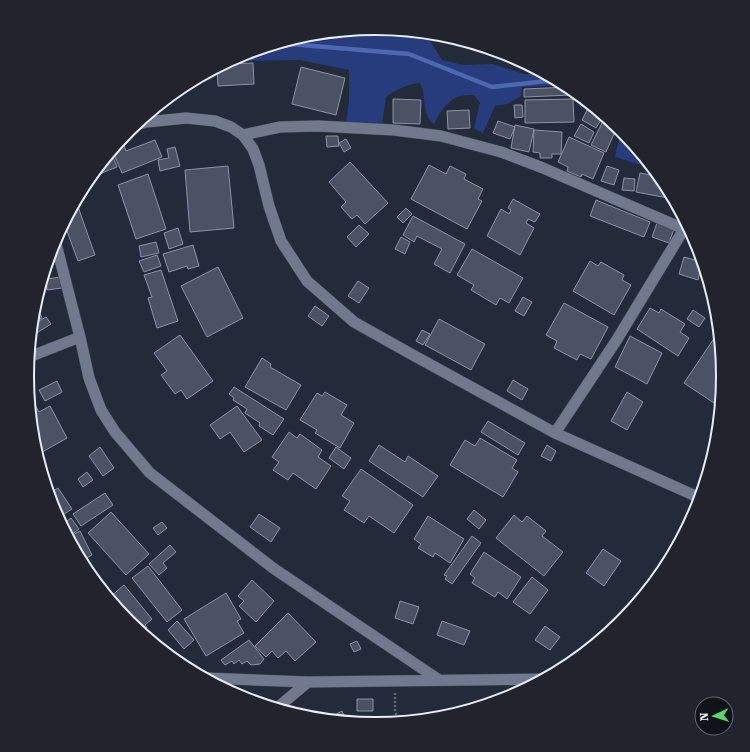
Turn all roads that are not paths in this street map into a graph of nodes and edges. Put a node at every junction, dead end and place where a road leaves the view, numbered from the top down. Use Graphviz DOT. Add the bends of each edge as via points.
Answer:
graph roads {
  1 [pos="148,122"];
  2 [pos="243,135"];
  3 [pos="680,224"];
  4 [pos="683,230"];
  5 [pos="58,251"];
  6 [pos="80,337"];
  7 [pos="35,355"];
  8 [pos="555,433"];
  9 [pos="694,495"];
  10 [pos="218,678"];
  11 [pos="533,678"];
  12 [pos="439,680"];
  13 [pos="308,682"];
  14 [pos="282,704"];
  1 -- 2 [label="street" via="186,118 215,121"];
  2 -- 3 [label="street" via="280,127 318,126 394,130 441,136 501,152"];
  2 -- 8 [label="street" via="253,149 259,165 281,241 307,280 354,322"];
  4 -- 8 [label="street" via="616,341"];
  5 -- 6 [label="street"];
  6 -- 7 [label="street"];
  6 -- 12 [label="street" via="89,378 101,410 115,432 150,473 273,568"];
  8 -- 9 [label="street"];
  10 -- 13 [label="street"];
  11 -- 12 [label="street"];
  12 -- 13 [label="street"];
  13 -- 14 [label="street"];
}
